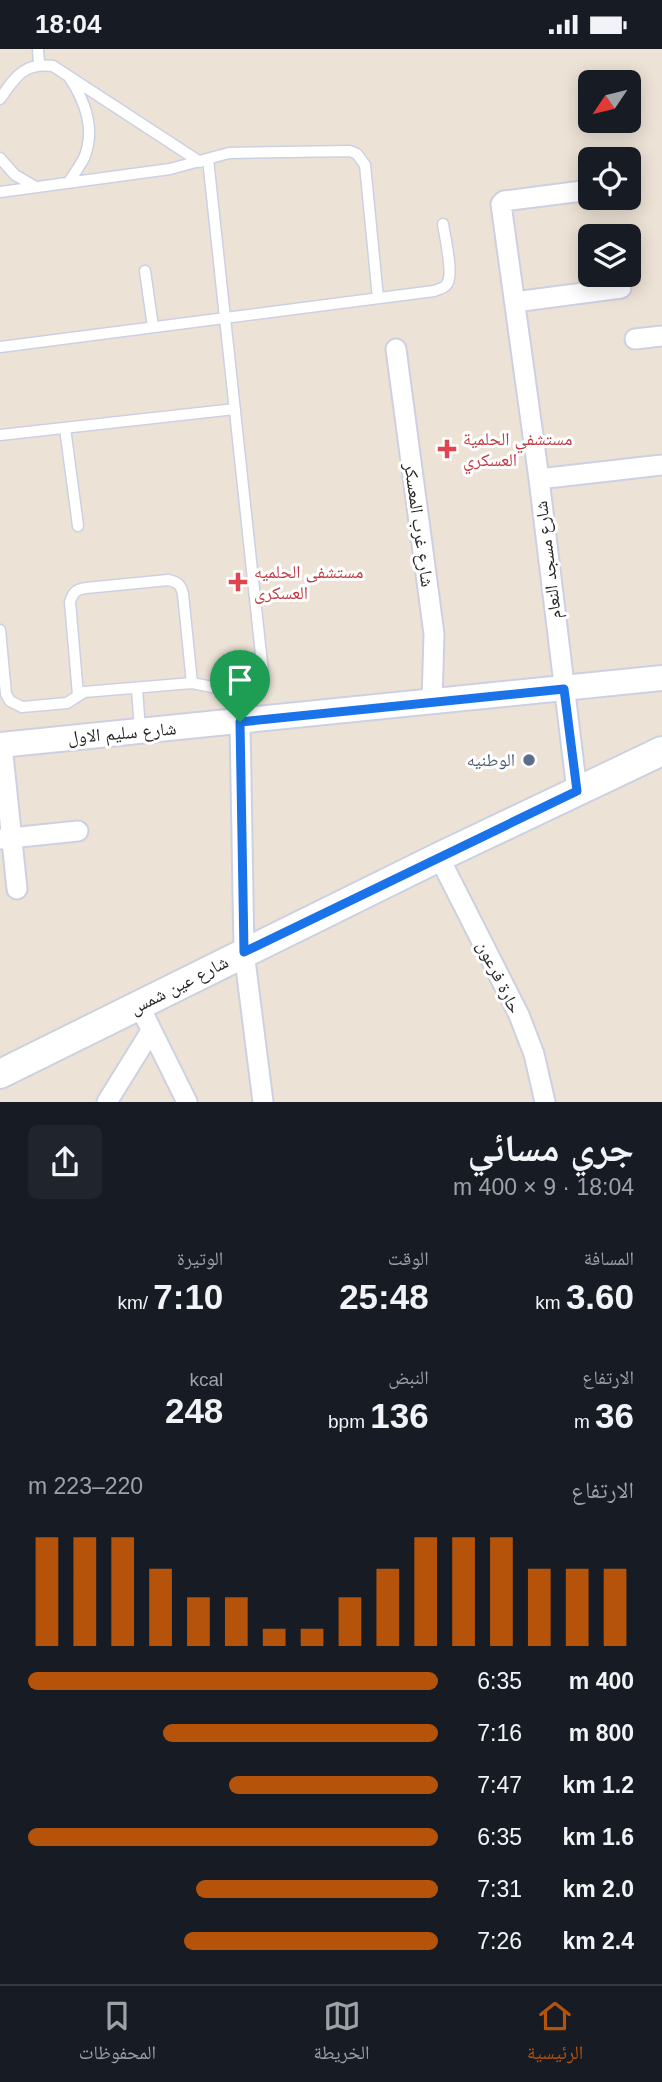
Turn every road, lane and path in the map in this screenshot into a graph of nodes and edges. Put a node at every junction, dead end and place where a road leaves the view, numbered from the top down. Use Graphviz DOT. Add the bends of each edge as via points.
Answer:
graph roads {
  1 [pos="38,49"];
  2 [pos="39,64"];
  3 [pos="66,73"];
  4 [pos="0,99"];
  5 [pos="0,158"];
  6 [pos="204,160"];
  7 [pos="69,182"];
  8 [pos="36,187"];
  9 [pos="0,192"];
  10 [pos="578,192"];
  11 [pos="443,224"];
  12 [pos="145,271"];
  13 [pos="621,288"];
  14 [pos="378,298"];
  15 [pos="514,302"];
  16 [pos="225,317"];
  17 [pos="153,327"];
  18 [pos="662,336"];
  19 [pos="635,338"];
  20 [pos="0,347"];
  21 [pos="396,349"];
  22 [pos="235,409"];
  23 [pos="65,428"];
  24 [pos="0,435"];
  25 [pos="662,465"];
  26 [pos="539,479"];
  27 [pos="78,526"];
  28 [pos="0,630"];
  29 [pos="662,678"];
  30 [pos="192,683"];
  31 [pos="137,689"];
  32 [pos="564,689"];
  33 [pos="78,695"];
  34 [pos="432,702"];
  35 [pos="240,722"];
  36 [pos="140,732"];
  37 [pos="1,745"];
  38 [pos="662,751"];
  39 [pos="577,791"];
  40 [pos="78,831"];
  41 [pos="6,838"];
  42 [pos="439,857"];
  43 [pos="18,889"];
  44 [pos="244,952"];
  45 [pos="139,1005"];
  46 [pos="151,1031"];
  47 [pos="0,1074"];
  48 [pos="107,1102"];
  49 [pos="187,1102"];
  50 [pos="263,1102"];
  51 [pos="545,1102"];
  1 -- 2 [label="lane"];
  2 -- 3 [label="lane"];
  2 -- 4 [label="lane" via="25,69"];
  3 -- 6 [label="lane"];
  3 -- 7 [label="lane" via="82,95 89,125 85,156"];
  5 -- 8 [label="lane" via="15,175"];
  6 -- 7 [label="lane"];
  6 -- 14 [label="lane" via="250,151 357,154 365,166"];
  6 -- 16 [label="lane"];
  7 -- 8 [label="lane"];
  8 -- 9 [label="lane"];
  10 -- 15 [label="street, شارع مسجد النعام" via="501,204"];
  11 -- 14 [label="lane" via="449,282 434,291"];
  12 -- 17 [label="lane"];
  13 -- 15 [label="street"];
  14 -- 16 [label="lane"];
  15 -- 26 [label="street, شارع مسجد النعام"];
  16 -- 17 [label="lane"];
  16 -- 22 [label="lane"];
  17 -- 20 [label="lane"];
  18 -- 19 [label="street"];
  21 -- 34 [label="street, شارع غرب المعسكر" via="434,634"];
  22 -- 23 [label="lane"];
  22 -- 30 [label="lane" via="263,673 251,683 225,687"];
  23 -- 24 [label="lane"];
  23 -- 27 [label="lane"];
  25 -- 26 [label="street"];
  26 -- 32 [label="street, شارع مسجد النعام"];
  28 -- 33 [label="lane" via="10,701 22,707 63,704"];
  29 -- 32 [label="street, شارع سليم الاول"];
  30 -- 31 [label="lane"];
  30 -- 33 [label="lane" via="183,594 176,582 86,588 78,589 71,602"];
  31 -- 33 [label="lane"];
  31 -- 36 [label="lane"];
  32 -- 34 [label="street, شارع سليم الاول"];
  32 -- 39 [label="street, شارع مسجد النعام"];
  34 -- 35 [label="street, شارع سليم الاول"];
  35 -- 36 [label="street, شارع سليم الاول"];
  35 -- 44 [label="street"];
  36 -- 37 [label="street, شارع سليم الاول"];
  37 -- 41 [label="street"];
  38 -- 39 [label="main road, شارع عين شمس"];
  39 -- 42 [label="main road, شارع عين شمس"];
  40 -- 41 [label="street"];
  41 -- 43 [label="street"];
  42 -- 44 [label="main road, شارع عين شمس"];
  42 -- 51 [label="street, حارة فرعون" via="519,1015"];
  44 -- 45 [label="main road, شارع عين شمس"];
  44 -- 50 [label="street"];
  45 -- 46 [label="street"];
  45 -- 47 [label="main road, شارع عين شمس"];
  46 -- 48 [label="street"];
  46 -- 49 [label="street"];
}
